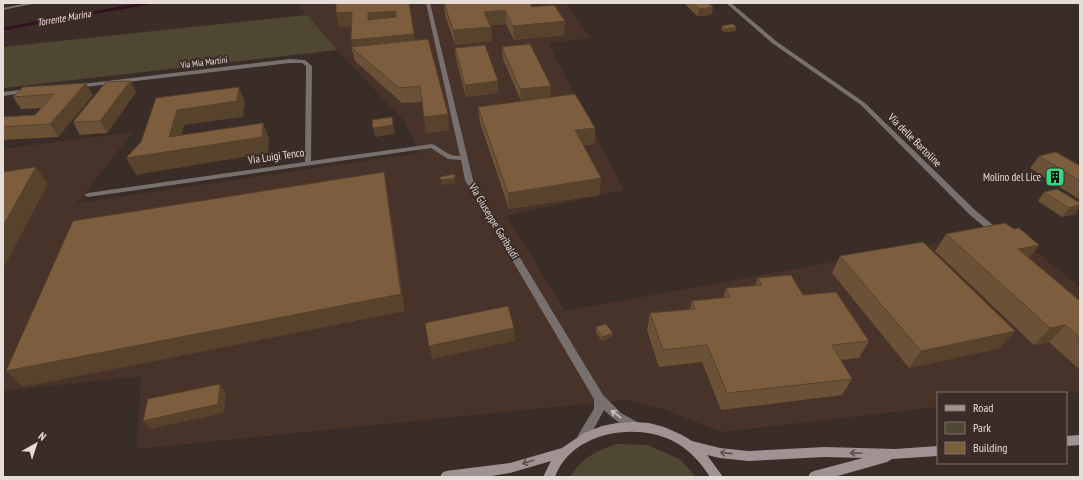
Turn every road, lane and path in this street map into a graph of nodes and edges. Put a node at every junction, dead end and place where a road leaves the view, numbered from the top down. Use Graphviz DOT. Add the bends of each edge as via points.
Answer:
graph roads {
  1 [pos="35,3"];
  2 [pos="428,3"];
  3 [pos="728,3"];
  4 [pos="3,9"];
  5 [pos="66,87"];
  6 [pos="35,90"];
  7 [pos="3,94"];
  8 [pos="464,157"];
  9 [pos="308,163"];
  10 [pos="88,195"];
  11 [pos="999,235"];
  12 [pos="599,398"];
  13 [pos="635,426"];
  14 [pos="582,439"];
  15 [pos="1080,440"];
  16 [pos="1067,441"];
  17 [pos="690,446"];
  18 [pos="937,451"];
  19 [pos="565,452"];
  20 [pos="895,454"];
  21 [pos="446,477"];
  22 [pos="549,477"];
  23 [pos="717,477"];
  24 [pos="814,477"];
  1 -- 4 [label="street"];
  2 -- 8 [label="street, Via Giuseppe Garibaldi"];
  3 -- 11 [label="street, Via delle Bartoline" via="774,42 863,104 973,213"];
  5 -- 9 [label="street, Via Mia Martini" via="290,60 303,61 309,66"];
  6 -- 7 [label="street"];
  8 -- 9 [label="street, Via Luigi Tenco" via="452,159 432,146"];
  8 -- 12 [label="street, Via Giuseppe Garibaldi" via="469,180"];
  9 -- 10 [label="street, Via Luigi Tenco"];
  13 -- 12 [label="street, Via Giuseppe Garibaldi, one-way" via="617,416"];
  12 -- 14 [label="street" via="599,410"];
  13 -- 14 [label="main road" via="596,431"];
  13 -- 17 [label="main road" via="672,436"];
  14 -- 19 [label="main road"];
  15 -- 16 [label="main road"];
  20 -- 17 [label="main road, one-way" via="825,452 748,456"];
  17 -- 23 [label="main road" via="708,463"];
  18 -- 20 [label="main road"];
  19 -- 21 [label="main road, one-way" via="510,468"];
  19 -- 22 [label="main road"];
  20 -- 24 [label="main road"];
}
